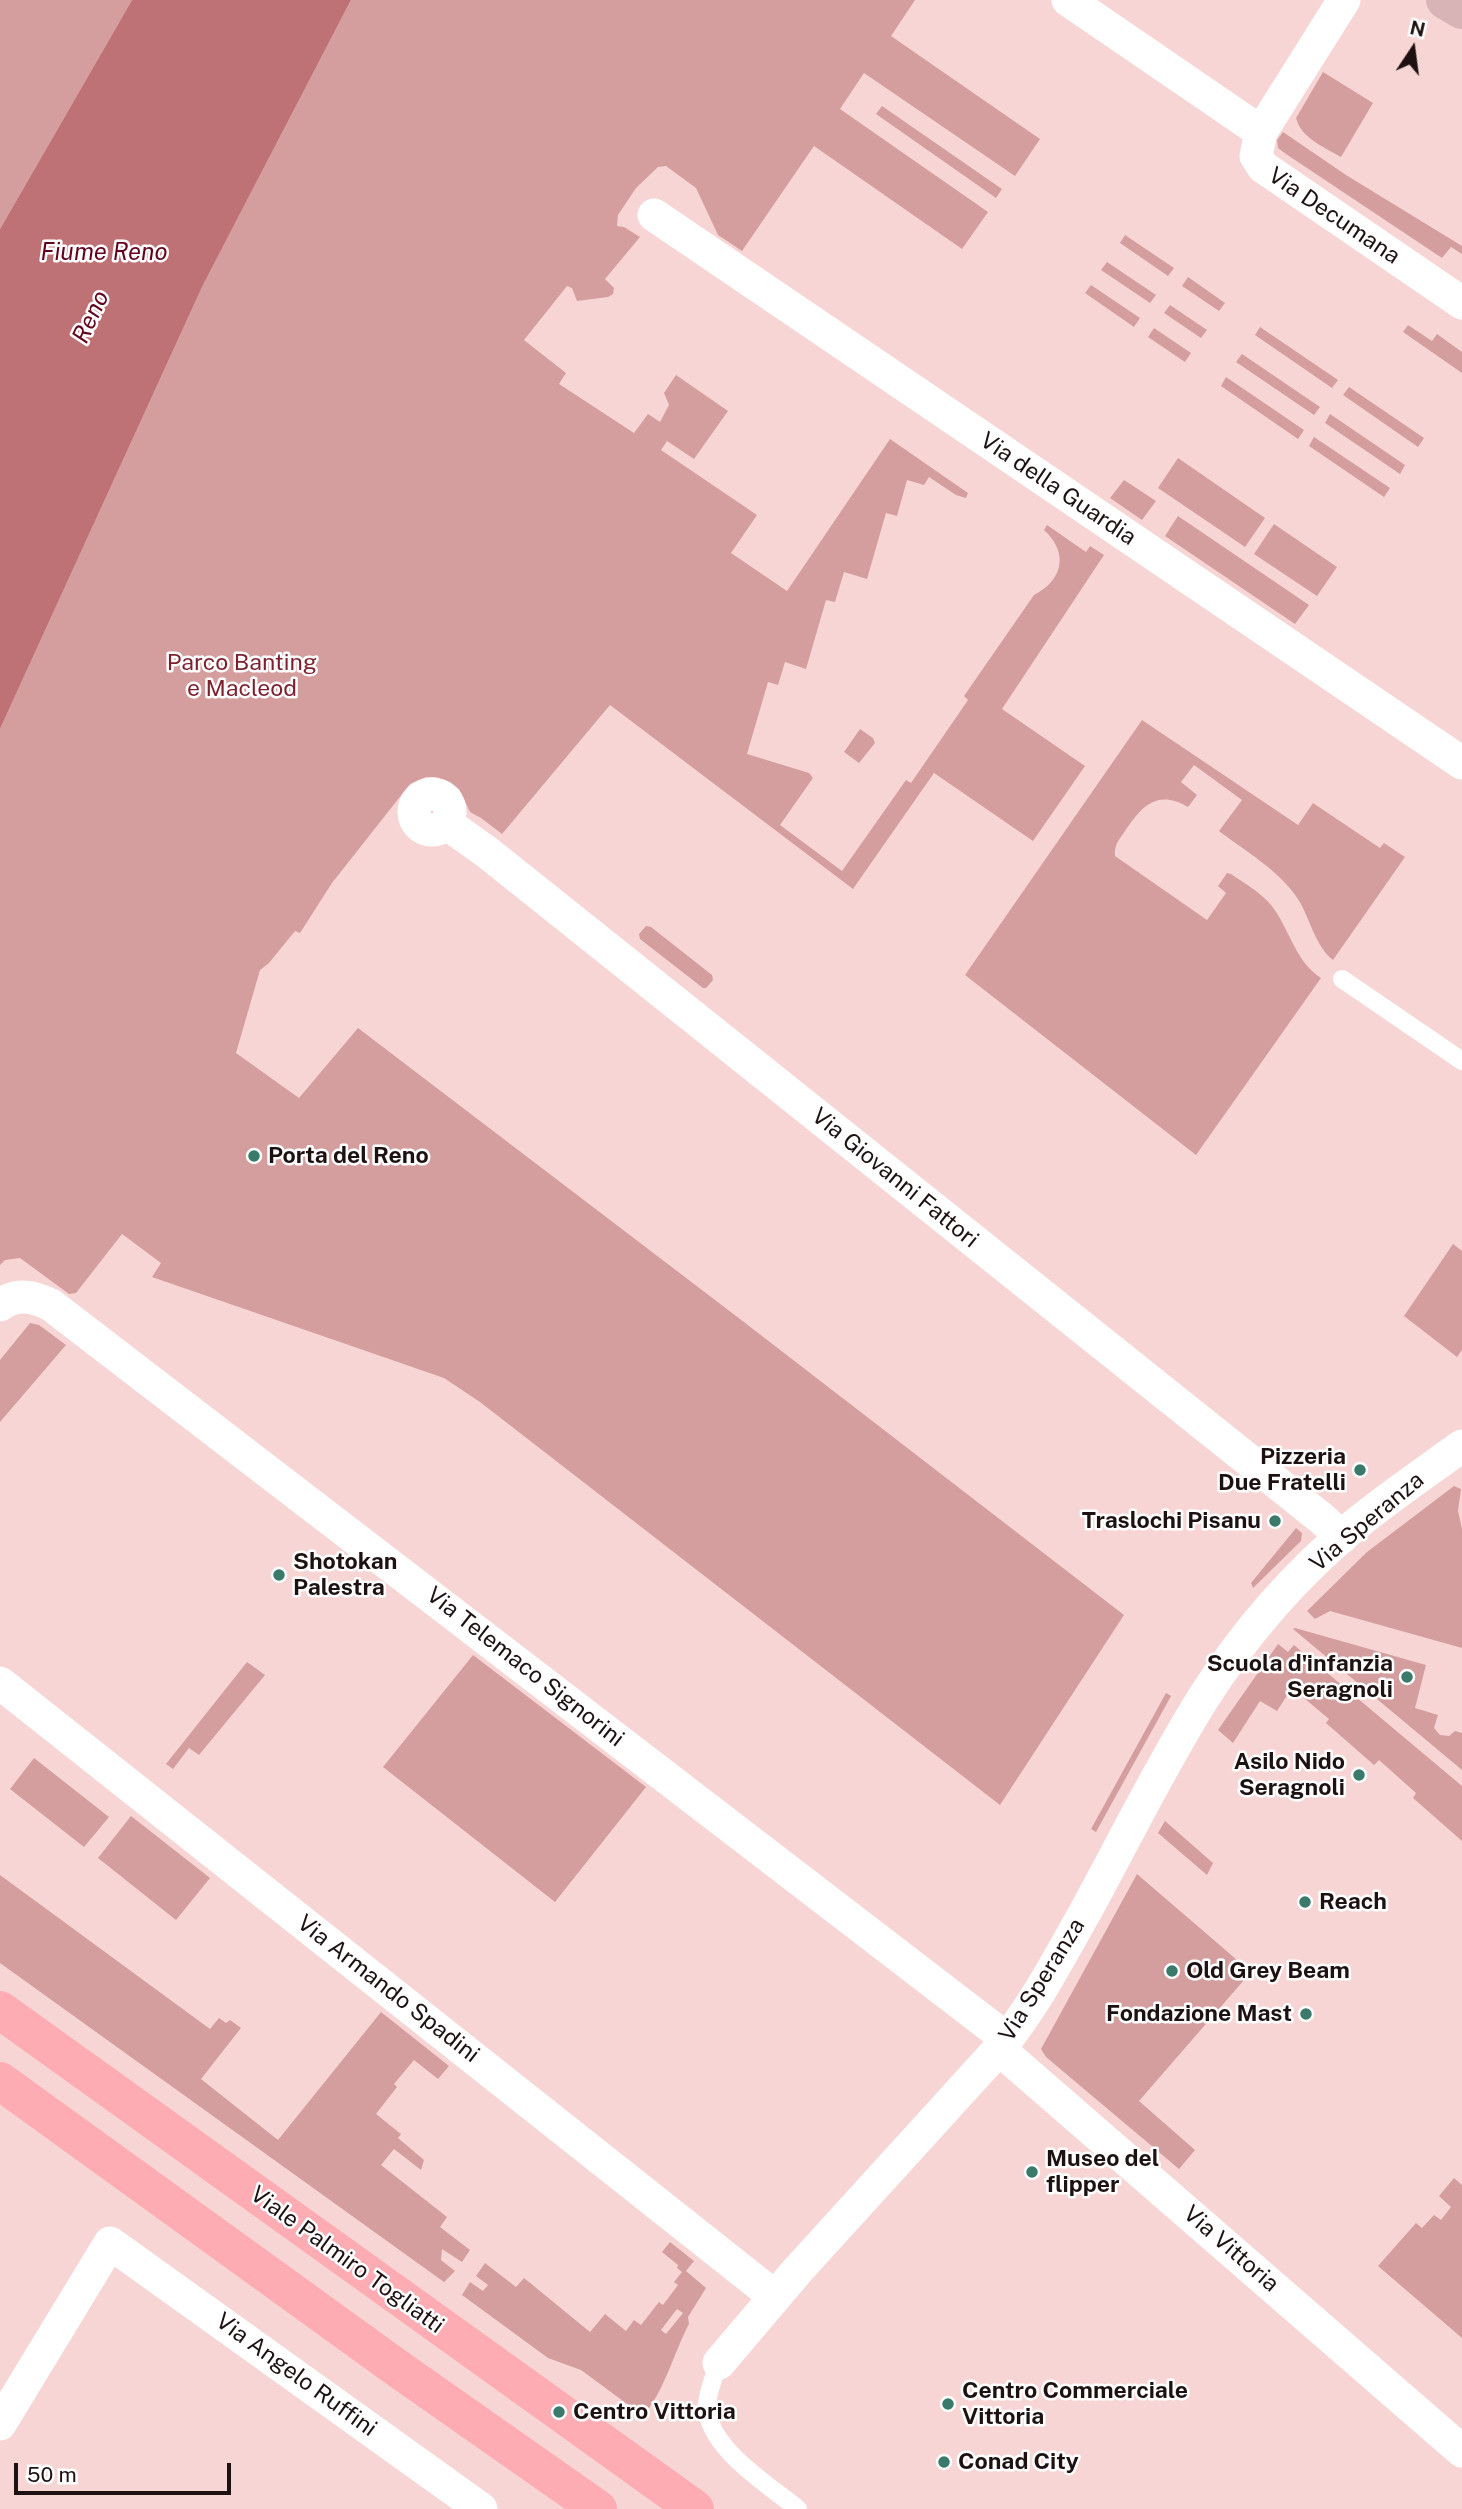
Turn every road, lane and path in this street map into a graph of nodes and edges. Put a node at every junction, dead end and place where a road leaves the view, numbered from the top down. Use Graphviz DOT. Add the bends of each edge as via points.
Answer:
graph roads {
  1 [pos="1068,0"];
  2 [pos="1344,0"];
  3 [pos="1445,0"];
  4 [pos="1462,10"];
  5 [pos="1261,132"];
  6 [pos="654,215"];
  7 [pos="1462,303"];
  8 [pos="1462,763"];
  9 [pos="446,823"];
  10 [pos="1342,979"];
  11 [pos="1462,1061"];
  12 [pos="0,1305"];
  13 [pos="1462,1446"];
  14 [pos="1342,1538"];
  15 [pos="0,1683"];
  16 [pos="0,2010"];
  17 [pos="1003,2044"];
  18 [pos="0,2081"];
  19 [pos="775,2296"];
  20 [pos="719,2363"];
  21 [pos="0,2424"];
  22 [pos="1462,2451"];
  23 [pos="481,2509"];
  24 [pos="598,2509"];
  25 [pos="695,2509"];
  26 [pos="799,2509"];
  1 -- 5 [label="street"];
  2 -- 5 [label="street"];
  3 -- 4 [label="main road"];
  5 -- 7 [label="street, Via Decumana" via="1256,156 1262,167"];
  6 -- 8 [label="street, Via della Guardia"];
  9 -- 14 [label="street, Via Giovanni Fattori"];
  10 -- 11 [label="lane"];
  12 -- 17 [label="street, Via Telemaco Signorini" via="29,1297 51,1305"];
  13 -- 14 [label="street, Via Speranza"];
  14 -- 17 [label="street, Via Speranza" via="1272,1607 1216,1680 1053,1970"];
  15 -- 19 [label="street, Via Armando Spadini"];
  16 -- 25 [label="main road, Viale Palmiro Togliatti"];
  17 -- 19 [label="street, Via Speranza"];
  17 -- 22 [label="street, Via Vittoria"];
  18 -- 24 [label="main road"];
  19 -- 20 [label="street, Via Speranza"];
  20 -- 26 [label="lane, Via Speranza" via="707,2406 713,2430 729,2452"];
  21 -- 23 [label="street, Via Angelo Ruffini" via="110,2242"];
}
